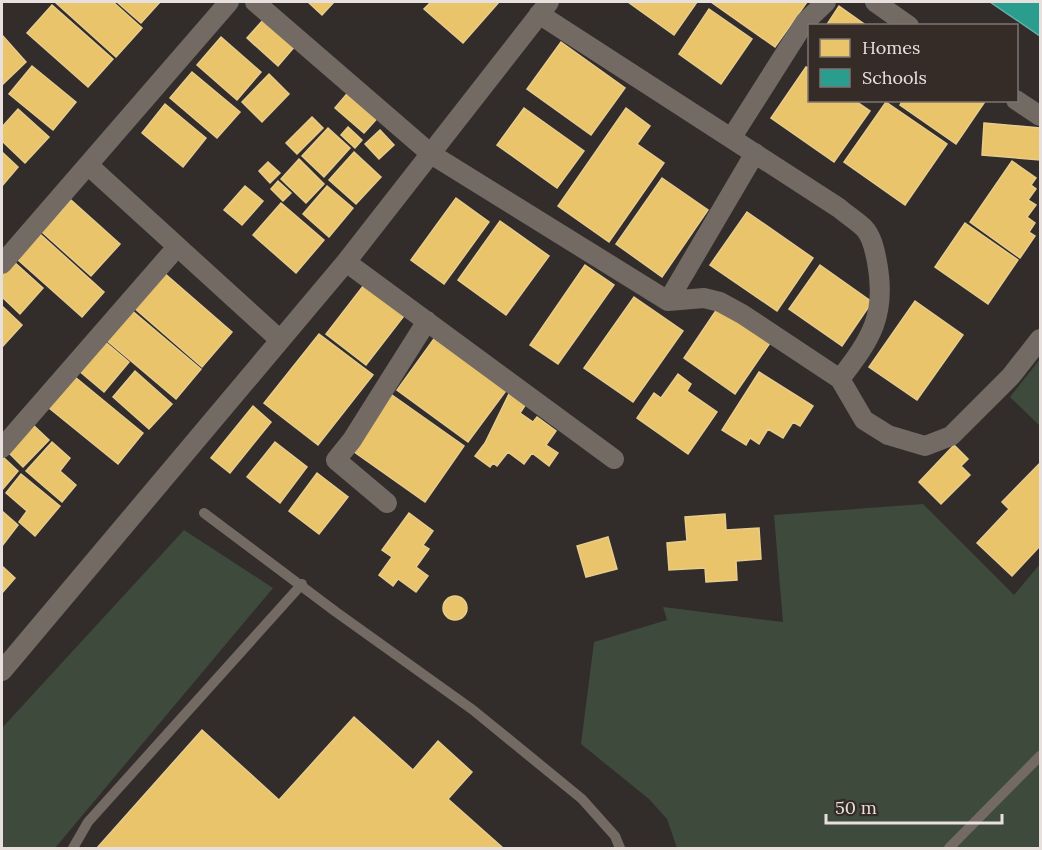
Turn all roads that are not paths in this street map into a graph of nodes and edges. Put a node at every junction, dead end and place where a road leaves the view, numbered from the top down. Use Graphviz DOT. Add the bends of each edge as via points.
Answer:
graph roads {
  1 [pos="229,2"];
  2 [pos="826,2"];
  3 [pos="875,2"];
  4 [pos="264,4"];
  5 [pos="544,8"];
  6 [pos="906,24"];
  7 [pos="1018,101"];
  8 [pos="1041,116"];
  9 [pos="732,137"];
  10 [pos="755,153"];
  11 [pos="431,154"];
  12 [pos="88,165"];
  13 [pos="177,247"];
  14 [pos="346,262"];
  15 [pos="2,264"];
  16 [pos="668,301"];
  17 [pos="427,321"];
  18 [pos="1041,339"];
  19 [pos="280,340"];
  20 [pos="840,379"];
  21 [pos="2,448"];
  22 [pos="614,459"];
  23 [pos="387,503"];
  24 [pos="204,513"];
  25 [pos="302,584"];
  26 [pos="2,671"];
  27 [pos="1041,756"];
  28 [pos="73,849"];
  29 [pos="620,849"];
  30 [pos="950,849"];
  1 -- 12 [label="street"];
  2 -- 9 [label="street" via="805,22"];
  3 -- 6 [label="street"];
  4 -- 11 [label="street"];
  5 -- 9 [label="street"];
  5 -- 11 [label="street"];
  7 -- 8 [label="street"];
  9 -- 10 [label="street"];
  10 -- 16 [label="street"];
  10 -- 20 [label="street" via="866,230 875,251 881,281 879,315 867,344"];
  11 -- 14 [label="street"];
  11 -- 16 [label="street"];
  12 -- 13 [label="street"];
  12 -- 15 [label="street"];
  13 -- 19 [label="street"];
  13 -- 21 [label="street"];
  14 -- 17 [label="street"];
  14 -- 19 [label="street"];
  16 -- 20 [label="street" via="704,298 720,302"];
  17 -- 22 [label="street"];
  17 -- 23 [label="street" via="336,460"];
  18 -- 20 [label="street" via="1011,376 951,436 925,446 888,435 864,420"];
  19 -- 26 [label="street"];
  24 -- 25 [label="lane"];
  25 -- 28 [label="lane" via="88,822"];
  25 -- 29 [label="lane" via="473,710 582,799 615,836"];
  27 -- 30 [label="lane"];
}
